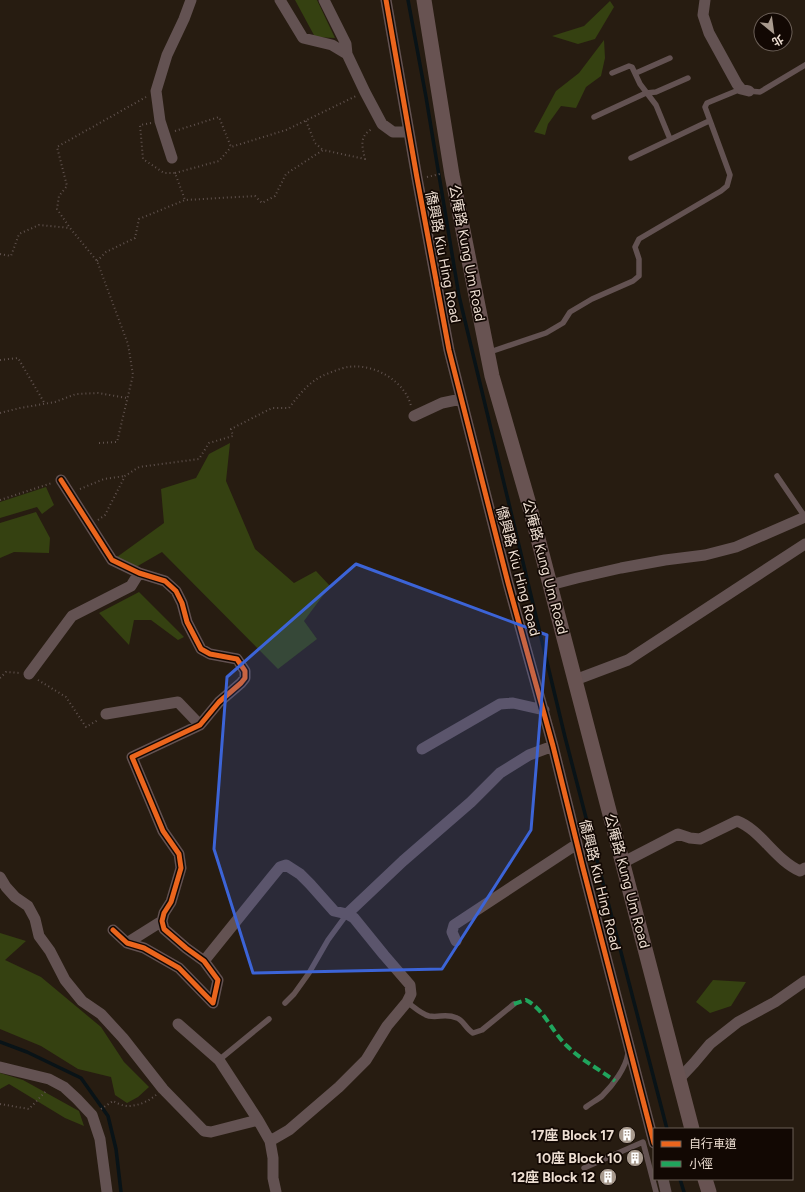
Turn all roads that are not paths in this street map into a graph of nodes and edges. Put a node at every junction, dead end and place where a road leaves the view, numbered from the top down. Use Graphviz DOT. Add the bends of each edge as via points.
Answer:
graph roads {
  1 [pos="191,0"];
  2 [pos="280,0"];
  3 [pos="324,0"];
  4 [pos="386,0"];
  5 [pos="424,0"];
  6 [pos="705,0"];
  7 [pos="347,54"];
  8 [pos="670,58"];
  9 [pos="805,65"];
  10 [pos="612,72"];
  11 [pos="636,73"];
  12 [pos="688,78"];
  13 [pos="745,90"];
  14 [pos="646,93"];
  15 [pos="594,117"];
  16 [pos="709,121"];
  17 [pos="409,132"];
  18 [pos="670,139"];
  19 [pos="172,158"];
  20 [pos="631,158"];
  21 [pos="487,353"];
  22 [pos="461,399"];
  23 [pos="414,416"];
  24 [pos="777,476"];
  25 [pos="61,480"];
  26 [pos="805,517"];
  27 [pos="805,544"];
  28 [pos="139,573"];
  29 [pos="550,585"];
  30 [pos="29,674"];
  31 [pos="575,680"];
  32 [pos="544,710"];
  33 [pos="106,714"];
  34 [pos="200,725"];
  35 [pos="553,746"];
  36 [pos="422,749"];
  37 [pos="577,844"];
  38 [pos="622,863"];
  39 [pos="805,868"];
  40 [pos="0,877"];
  41 [pos="347,914"];
  42 [pos="162,922"];
  43 [pos="112,930"];
  44 [pos="456,941"];
  45 [pos="127,942"];
  46 [pos="204,961"];
  47 [pos="805,981"];
  48 [pos="407,1002"];
  49 [pos="285,1003"];
  50 [pos="514,1004"];
  51 [pos="269,1019"];
  52 [pos="178,1024"];
  53 [pos="629,1045"];
  54 [pos="219,1060"];
  55 [pos="0,1067"];
  56 [pos="679,1078"];
  57 [pos="586,1107"];
  58 [pos="258,1120"];
  59 [pos="692,1128"];
  60 [pos="653,1139"];
  61 [pos="270,1141"];
  62 [pos="584,1168"];
  63 [pos="653,1168"];
  64 [pos="657,1180"];
  65 [pos="658,1180"];
  66 [pos="705,1180"];
  67 [pos="106,1192"];
  68 [pos="276,1192"];
  69 [pos="656,1192"];
  70 [pos="666,1192"];
  71 [pos="709,1192"];
  1 -- 19 [label="street" via="167,55 156,91 160,121"];
  2 -- 7 [label="street" via="304,38 332,45"];
  3 -- 7 [label="street" via="346,44"];
  4 -- 17 [label="street, 僑興路 Kiu Hing Road"];
  5 -- 21 [label="street, 公庵路 Kung Um Road" via="452,175"];
  6 -- 13 [label="street" via="703,15 709,33 737,84"];
  7 -- 17 [label="street" via="382,124 393,132"];
  8 -- 11 [label="lane"];
  9 -- 13 [label="lane" via="760,92"];
  10 -- 11 [label="lane" via="629,66"];
  11 -- 14 [label="lane"];
  12 -- 14 [label="lane" via="656,92"];
  13 -- 16 [label="lane" via="707,103 705,108"];
  14 -- 15 [label="lane"];
  14 -- 18 [label="lane" via="656,104"];
  16 -- 18 [label="lane"];
  16 -- 21 [label="lane" via="730,175 727,186 639,239 635,247 640,276 634,281 592,299 570,312 564,323 546,333"];
  17 -- 22 [label="street, 僑興路 Kiu Hing Road" via="448,350"];
  18 -- 20 [label="lane"];
  21 -- 29 [label="street, 公庵路 Kung Um Road"];
  22 -- 23 [label="street" via="442,403"];
  22 -- 32 [label="street, 僑興路 Kiu Hing Road" via="511,596"];
  24 -- 26 [label="lane"];
  25 -- 28 [label="street" via="112,560"];
  26 -- 29 [label="street" via="736,547 705,555 622,568"];
  27 -- 31 [label="street" via="632,657"];
  28 -- 30 [label="street" via="130,586 72,616"];
  28 -- 34 [label="street" via="165,581 176,591 187,622 201,649 210,654 237,658 245,671 245,678 241,683 219,702"];
  29 -- 31 [label="street, 公庵路 Kung Um Road"];
  31 -- 38 [label="street, 公庵路 Kung Um Road"];
  32 -- 35 [label="street, 僑興路 Kiu Hing Road"];
  32 -- 36 [label="street" via="519,704 500,704"];
  33 -- 34 [label="street" via="178,702"];
  34 -- 42 [label="street" via="132,757 163,831 180,854 181,868"];
  35 -- 37 [label="street, 僑興路 Kiu Hing Road"];
  35 -- 41 [label="street" via="529,755 500,773"];
  37 -- 44 [label="street" via="454,925 452,932"];
  37 -- 53 [label="street, 僑興路 Kiu Hing Road"];
  38 -- 39 [label="street" via="678,834 700,839 737,821 746,825 791,867 800,871"];
  38 -- 56 [label="street, 公庵路 Kung Um Road"];
  40 -- 58 [label="street" via="6,888 28,906 39,936 73,990 82,1001 101,1014 163,1089 204,1131 212,1132"];
  41 -- 46 [label="street" via="334,911 300,874 286,865 280,867"];
  41 -- 48 [label="street" via="354,918 410,985 411,994"];
  41 -- 49 [label="lane" via="309,973"];
  42 -- 45 [label="street"];
  42 -- 46 [label="street" via="164,929"];
  43 -- 45 [label="street"];
  45 -- 46 [label="street" via="144,948 179,968 213,1003 218,980"];
  47 -- 56 [label="street" via="775,1002 738,1022 710,1044"];
  48 -- 50 [label="lane" via="423,1014 449,1014 460,1019 473,1033 482,1030"];
  48 -- 61 [label="street" via="387,1026 366,1060 289,1130"];
  51 -- 54 [label="lane"];
  52 -- 54 [label="street"];
  53 -- 57 [label="lane" via="627,1062 615,1080 601,1096"];
  53 -- 60 [label="street, 僑興路 Kiu Hing Road"];
  54 -- 58 [label="street"];
  55 -- 67 [label="street" via="55,1082 73,1095 92,1115 100,1139"];
  56 -- 59 [label="street, 公庵路 Kung Um Road"];
  58 -- 61 [label="street"];
  61 -- 68 [label="street"];
  62 -- 63 [label="lane" via="643,1142"];
  64 -- 69 [label="lane"];
  65 -- 70 [label="street"];
  66 -- 71 [label="street"];
}
